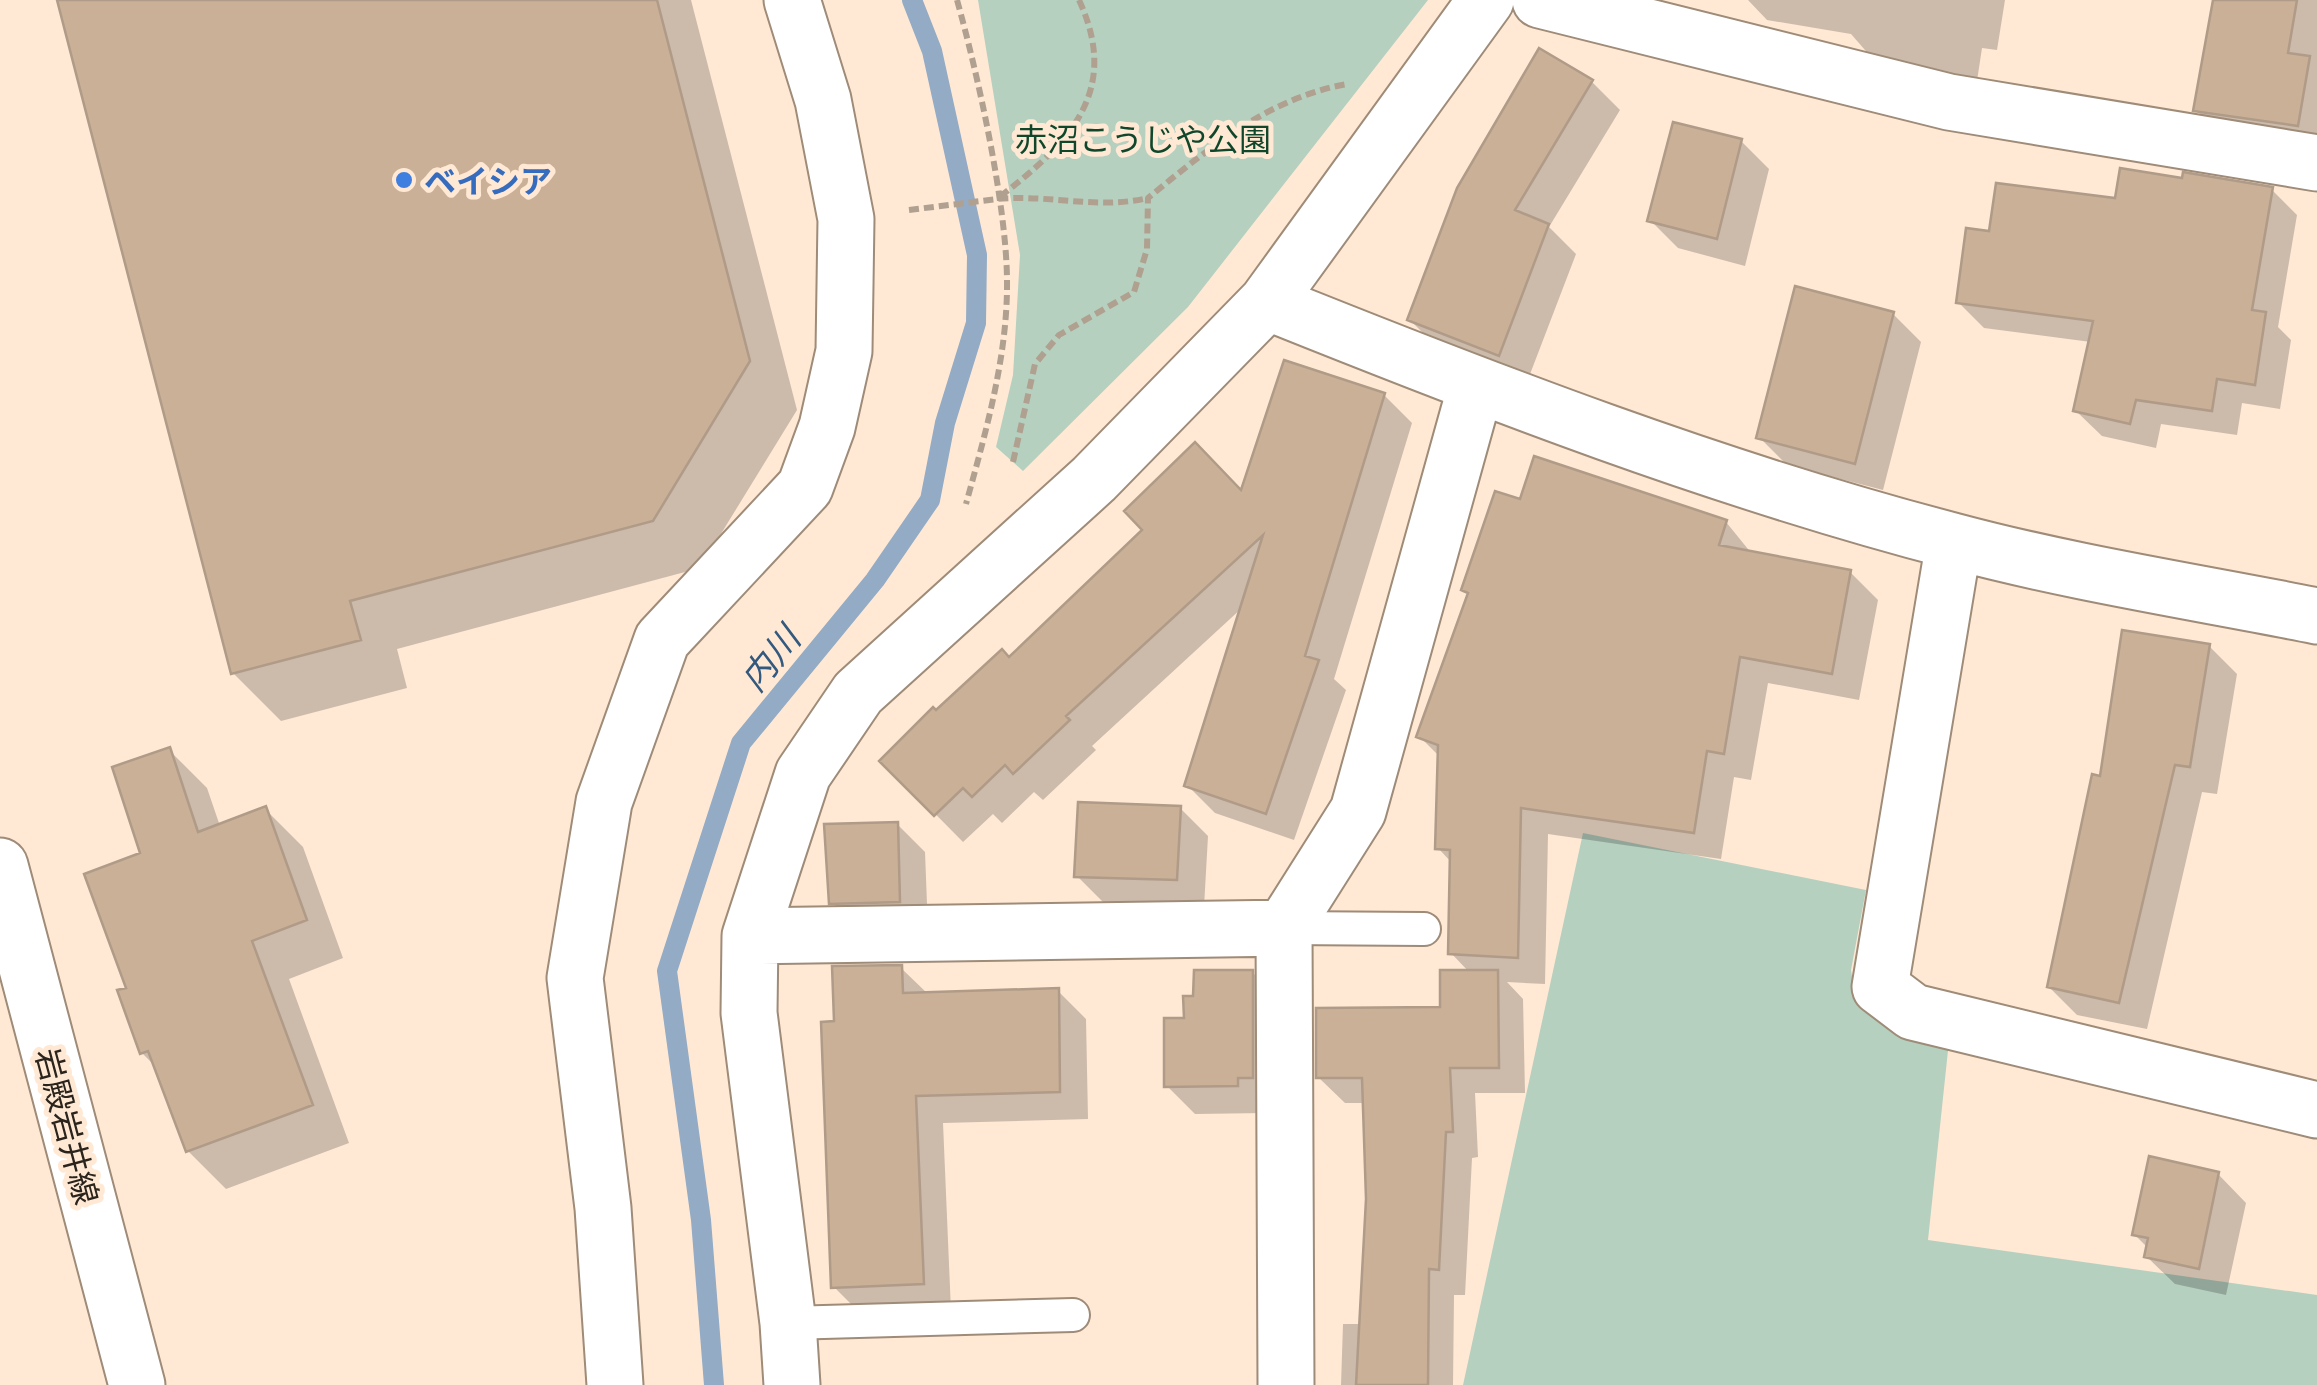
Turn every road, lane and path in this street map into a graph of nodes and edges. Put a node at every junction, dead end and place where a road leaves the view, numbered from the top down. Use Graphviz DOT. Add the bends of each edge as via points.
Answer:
graph roads {
  1 [pos="792,0"];
  2 [pos="957,0"];
  3 [pos="1079,0"];
  4 [pos="1486,0"];
  5 [pos="1540,0"];
  6 [pos="1350,83"];
  7 [pos="2317,163"];
  8 [pos="998,198"];
  9 [pos="1148,198"];
  10 [pos="846,219"];
  11 [pos="1266,302"];
  12 [pos="1476,386"];
  13 [pos="1009,476"];
  14 [pos="964,512"];
  15 [pos="1954,542"];
  16 [pos="2317,616"];
  17 [pos="0,866"];
  18 [pos="1284,928"];
  19 [pos="1424,930"];
  20 [pos="750,936"];
  21 [pos="2317,1110"];
  22 [pos="1073,1315"];
  23 [pos="788,1323"];
  24 [pos="137,1385"];
  25 [pos="616,1385"];
  26 [pos="792,1385"];
  27 [pos="1286,1385"];
  1 -- 10 [label="street" via="823,100"];
  2 -- 8 [label="path"];
  3 -- 8 [label="path" via="1098,68 1078,120 1044,163"];
  4 -- 11 [label="street"];
  5 -- 7 [label="street" via="1949,102"];
  6 -- 9 [label="path" via="1292,101 1228,133"];
  8 -- 9 [label="path" via="1040,195 1114,206"];
  8 -- 10 [label="path"];
  8 -- 14 [label="path" via="1007,278 1002,353"];
  9 -- 13 [label="path" via="1147,249 1134,292 1059,334 1035,364"];
  10 -- 25 [label="street" via="844,351 805,487 662,640 604,802 575,978"];
  11 -- 12 [label="street"];
  11 -- 20 [label="street" via="1094,479 858,694 803,774"];
  12 -- 15 [label="street"];
  12 -- 18 [label="street" via="1358,811"];
  15 -- 16 [label="street"];
  15 -- 21 [label="street" via="1880,987 1913,1012"];
  17 -- 24 [label="street, 岩殿岩井線"];
  18 -- 19 [label="lane"];
  18 -- 20 [label="street"];
  18 -- 27 [label="street"];
  20 -- 23 [label="street" via="749,1012"];
  22 -- 23 [label="lane"];
  23 -- 26 [label="street"];
}
